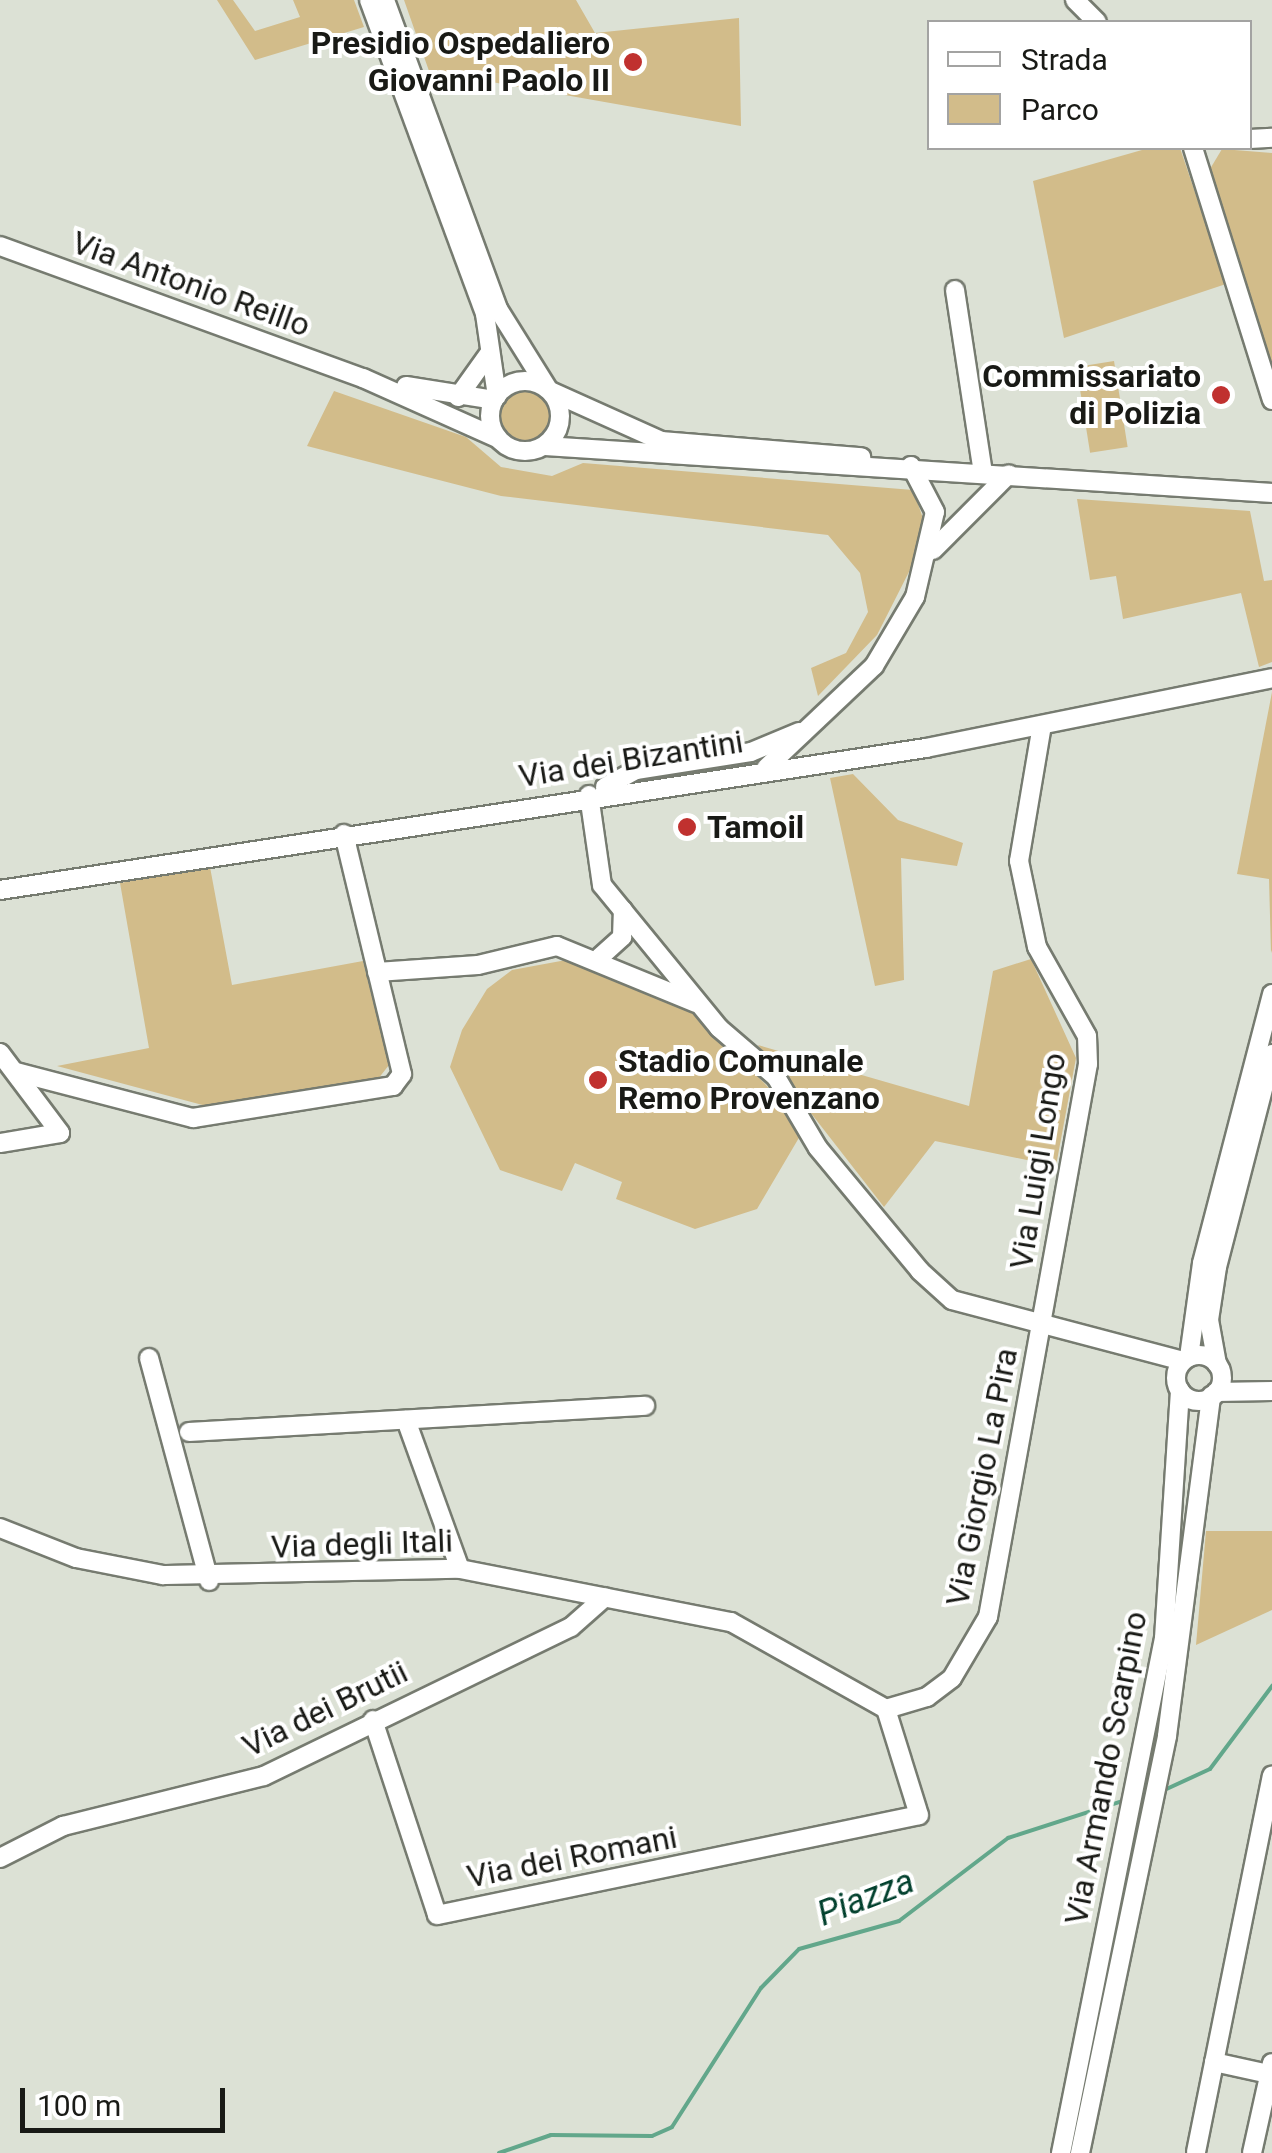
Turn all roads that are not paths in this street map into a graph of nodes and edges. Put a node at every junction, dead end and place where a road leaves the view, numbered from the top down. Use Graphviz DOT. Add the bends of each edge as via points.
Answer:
graph roads {
  1 [pos="368,0"];
  2 [pos="385,0"];
  3 [pos="1075,0"];
  4 [pos="1095,20"];
  5 [pos="1195,150"];
  6 [pos="0,246"];
  7 [pos="955,290"];
  8 [pos="488,355"];
  9 [pos="362,378"];
  10 [pos="549,390"];
  11 [pos="458,397"];
  12 [pos="495,398"];
  13 [pos="1272,400"];
  14 [pos="497,438"];
  15 [pos="545,446"];
  16 [pos="911,466"];
  17 [pos="983,472"];
  18 [pos="1008,474"];
  19 [pos="1272,493"];
  20 [pos="933,551"];
  21 [pos="1271,679"];
  22 [pos="1042,725"];
  23 [pos="809,728"];
  24 [pos="757,763"];
  25 [pos="809,764"];
  26 [pos="594,794"];
  27 [pos="344,834"];
  28 [pos="0,890"];
  29 [pos="623,910"];
  30 [pos="600,956"];
  31 [pos="377,972"];
  32 [pos="1272,994"];
  33 [pos="705,1007"];
  34 [pos="0,1054"];
  35 [pos="1272,1054"];
  36 [pos="16,1072"];
  37 [pos="0,1143"];
  38 [pos="1041,1324"];
  39 [pos="149,1358"];
  40 [pos="1150,1359"];
  41 [pos="1186,1359"];
  42 [pos="1216,1381"];
  43 [pos="1178,1387"];
  44 [pos="1266,1390"];
  45 [pos="646,1406"];
  46 [pos="406,1420"];
  47 [pos="189,1432"];
  48 [pos="0,1528"];
  49 [pos="460,1569"];
  50 [pos="209,1581"];
  51 [pos="605,1597"];
  52 [pos="886,1708"];
  53 [pos="373,1720"];
  54 [pos="1272,1776"];
  55 [pos="0,1858"];
  56 [pos="1214,2062"];
  57 [pos="1271,2069"];
  58 [pos="1196,2152"];
  59 [pos="1061,2153"];
  60 [pos="1080,2153"];
  61 [pos="1252,2153"];
  1 -- 8 [label="street" via="485,314"];
  2 -- 10 [label="street" via="498,308"];
  3 -- 4 [label="street"];
  5 -- 13 [label="street"];
  6 -- 9 [label="street, Via Antonio Reillo"];
  7 -- 17 [label="street"];
  8 -- 11 [label="street"];
  8 -- 12 [label="street"];
  9 -- 11 [label="street, Via Antonio Reillo"];
  9 -- 14 [label="street, Via Antonio Reillo"];
  10 -- 12 [label="street" via="521,381"];
  10 -- 15 [label="street" via="560,420"];
  10 -- 16 [label="street" via="661,441"];
  11 -- 12 [label="street, Via Antonio Reillo"];
  12 -- 14 [label="street"];
  14 -- 15 [label="street" via="514,450"];
  15 -- 16 [label="street"];
  16 -- 17 [label="street"];
  16 -- 20 [label="street" via="935,512"];
  17 -- 18 [label="street"];
  18 -- 19 [label="street"];
  18 -- 20 [label="street"];
  20 -- 23 [label="street" via="874,666"];
  21 -- 22 [label="street, Via dei Bizantini"];
  22 -- 25 [label="street, Via dei Bizantini"];
  22 -- 38 [label="street, Via Luigi Longo" via="1020,872 1037,947 1089,1048"];
  23 -- 24 [label="street"];
  23 -- 25 [label="street" via="797,747"];
  24 -- 25 [label="street, Via dei Bizantini"];
  24 -- 26 [label="street, Via dei Bizantini"];
  26 -- 27 [label="street, Via dei Bizantini"];
  26 -- 29 [label="street" via="596,868"];
  27 -- 28 [label="street, Via dei Bizantini"];
  27 -- 31 [label="street"];
  29 -- 30 [label="street" via="622,936"];
  29 -- 33 [label="street"];
  30 -- 31 [label="street" via="557,946 478,965"];
  30 -- 33 [label="street"];
  31 -- 36 [label="street" via="402,1074 371,1095 193,1118"];
  32 -- 41 [label="street" via="1202,1263"];
  33 -- 38 [label="street" via="776,1077 818,1148 920,1271 952,1300"];
  34 -- 36 [label="street"];
  35 -- 42 [label="street, Via Armando Scarpino" via="1217,1266 1208,1320"];
  36 -- 37 [label="street" via="60,1133"];
  38 -- 40 [label="street"];
  38 -- 52 [label="street, Via Giorgio La Pira" via="988,1617 952,1678 927,1697"];
  39 -- 50 [label="street"];
  40 -- 41 [label="street"];
  40 -- 43 [label="street"];
  41 -- 42 [label="street"];
  41 -- 43 [label="street, Via Armando Scarpino"];
  42 -- 43 [label="street"];
  42 -- 44 [label="street"];
  42 -- 60 [label="street, Via Armando Scarpino" via="1159,1774"];
  43 -- 59 [label="street, Via Armando Scarpino" via="1173,1562 1139,1779"];
  45 -- 46 [label="street"];
  46 -- 47 [label="street"];
  46 -- 49 [label="street"];
  48 -- 50 [label="street, Via degli Itali" via="76,1558"];
  49 -- 50 [label="street, Via degli Itali"];
  49 -- 51 [label="street, Via degli Itali"];
  51 -- 52 [label="street, Via degli Itali" via="754,1630"];
  51 -- 53 [label="street, Via dei Brutii" via="571,1627"];
  52 -- 53 [label="street, Via dei Romani" via="920,1815 438,1914"];
  53 -- 55 [label="street, Via dei Brutii" via="264,1776 63,1826"];
  54 -- 56 [label="street"];
  56 -- 57 [label="street"];
  56 -- 58 [label="street"];
  57 -- 61 [label="street"];
}
